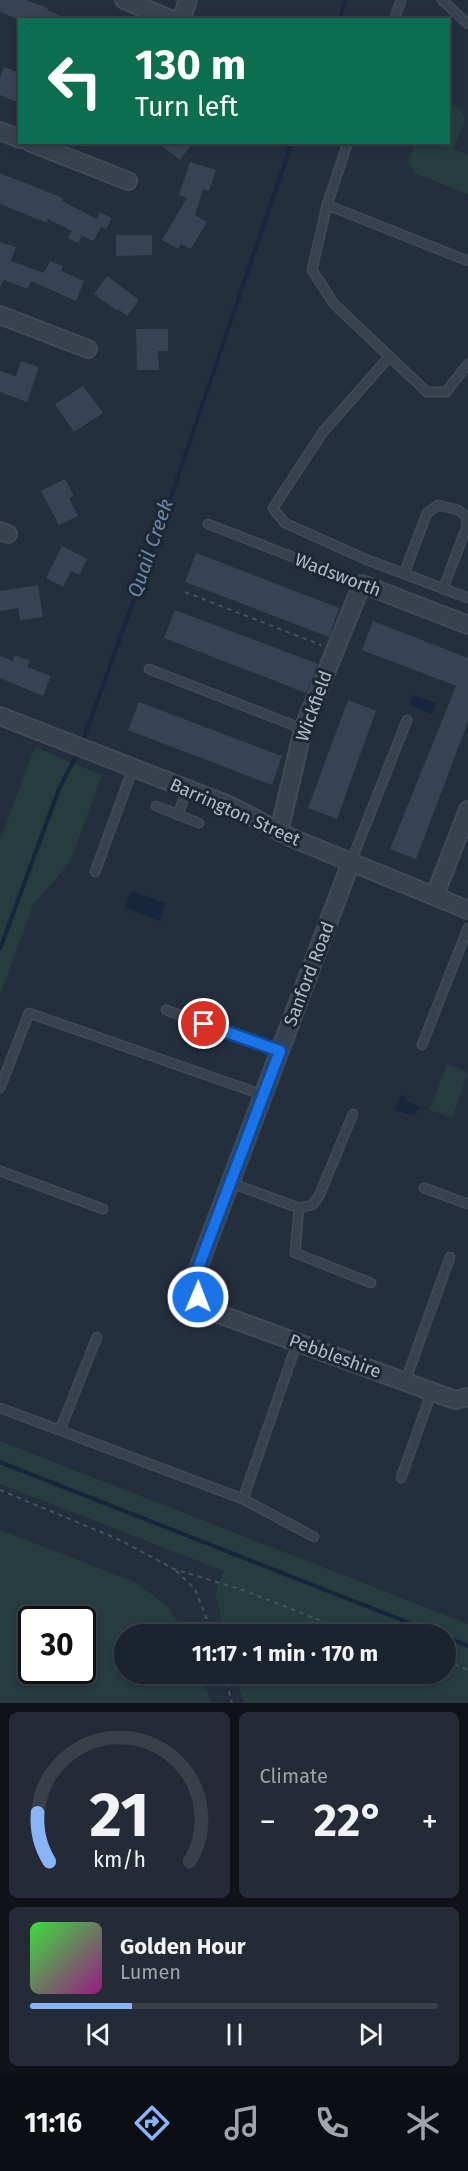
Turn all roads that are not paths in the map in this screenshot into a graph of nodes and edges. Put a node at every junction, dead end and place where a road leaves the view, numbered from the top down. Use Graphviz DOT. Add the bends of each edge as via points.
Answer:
graph roads {
  1 [pos="124,0"];
  2 [pos="188,0"];
  3 [pos="401,0"];
  4 [pos="442,0"];
  5 [pos="168,18"];
  6 [pos="182,18"];
  7 [pos="395,18"];
  8 [pos="468,24"];
  9 [pos="0,131"];
  10 [pos="18,138"];
  11 [pos="34,144"];
  12 [pos="347,144"];
  13 [pos="128,181"];
  14 [pos="327,205"];
  15 [pos="468,261"];
  16 [pos="0,315"];
  17 [pos="88,349"];
  18 [pos="389,357"];
  19 [pos="468,364"];
  20 [pos="208,524"];
  21 [pos="404,574"];
  22 [pos="362,584"];
  23 [pos="443,589"];
  24 [pos="468,598"];
  25 [pos="468,625"];
  26 [pos="150,669"];
  27 [pos="0,716"];
  28 [pos="407,720"];
  29 [pos="303,729"];
  30 [pos="133,768"];
  31 [pos="187,789"];
  32 [pos="156,806"];
  33 [pos="468,810"];
  34 [pos="178,815"];
  35 [pos="200,823"];
  36 [pos="279,832"];
  37 [pos="351,862"];
  38 [pos="95,872"];
  39 [pos="435,895"];
  40 [pos="468,910"];
  41 [pos="468,928"];
  42 [pos="166,1010"];
  43 [pos="422,1045"];
  44 [pos="280,1051"];
  45 [pos="0,1088"];
  46 [pos="263,1095"];
  47 [pos="353,1114"];
  48 [pos="0,1171"];
  49 [pos="231,1183"];
  50 [pos="424,1188"];
  51 [pos="468,1204"];
  52 [pos="299,1208"];
  53 [pos="103,1209"];
  54 [pos="450,1257"];
  55 [pos="371,1283"];
  56 [pos="203,1305"];
  57 [pos="97,1337"];
  58 [pos="297,1343"];
  59 [pos="405,1382"];
  60 [pos="432,1391"];
  61 [pos="468,1397"];
  62 [pos="0,1408"];
  63 [pos="60,1431"];
  64 [pos="401,1478"];
  65 [pos="243,1499"];
  66 [pos="314,1537"];
  1 -- 5 [label="street"];
  2 -- 6 [label="street"];
  3 -- 7 [label="lane"];
  4 -- 8 [label="lane"];
  9 -- 10 [label="street"];
  11 -- 13 [label="street"];
  12 -- 14 [label="lane"];
  14 -- 15 [label="lane"];
  14 -- 18 [label="lane" via="312,270 334,304"];
  16 -- 17 [label="street"];
  18 -- 19 [label="lane" via="427,392 446,392"];
  18 -- 21 [label="lane" via="323,432 273,508 285,524"];
  20 -- 22 [label="lane, Wadsworth"];
  21 -- 23 [label="lane"];
  21 -- 23 [label="lane" via="427,513 438,505 458,510 466,516 467,526"];
  22 -- 25 [label="street, Wadsworth"];
  22 -- 29 [label="street, Wickfield"];
  23 -- 24 [label="lane"];
  26 -- 29 [label="lane"];
  27 -- 30 [label="street, Barrington Street"];
  28 -- 37 [label="lane"];
  29 -- 36 [label="street, Wickfield"];
  30 -- 31 [label="street, Barrington Street"];
  30 -- 38 [label="lane"];
  31 -- 34 [label="lane"];
  31 -- 36 [label="street, Barrington Street" via="235,808"];
  32 -- 34 [label="lane"];
  33 -- 39 [label="street"];
  34 -- 35 [label="lane"];
  36 -- 37 [label="street, Barrington Street"];
  37 -- 39 [label="street, Barrington Street"];
  37 -- 44 [label="street, Sanford Road"];
  39 -- 40 [label="street, Barrington Street"];
  41 -- 43 [label="lane"];
  42 -- 44 [label="lane"];
  44 -- 46 [label="street, Sanford Road"];
  45 -- 46 [label="lane" via="29,1013"];
  46 -- 49 [label="street, Sanford Road"];
  47 -- 52 [label="lane" via="319,1196 312,1205"];
  48 -- 53 [label="lane"];
  49 -- 52 [label="lane"];
  49 -- 56 [label="street, Sanford Road" via="195,1279"];
  50 -- 51 [label="lane"];
  52 -- 55 [label="lane" via="295,1253"];
  54 -- 59 [label="lane"];
  56 -- 58 [label="street, Pebbleshire"];
  57 -- 63 [label="lane"];
  58 -- 59 [label="street, Pebbleshire"];
  58 -- 65 [label="lane"];
  59 -- 60 [label="street, Pebbleshire"];
  60 -- 61 [label="street, Pebbleshire" via="455,1400"];
  60 -- 64 [label="lane"];
  62 -- 63 [label="lane"];
  63 -- 65 [label="lane"];
  65 -- 66 [label="lane"];
}
